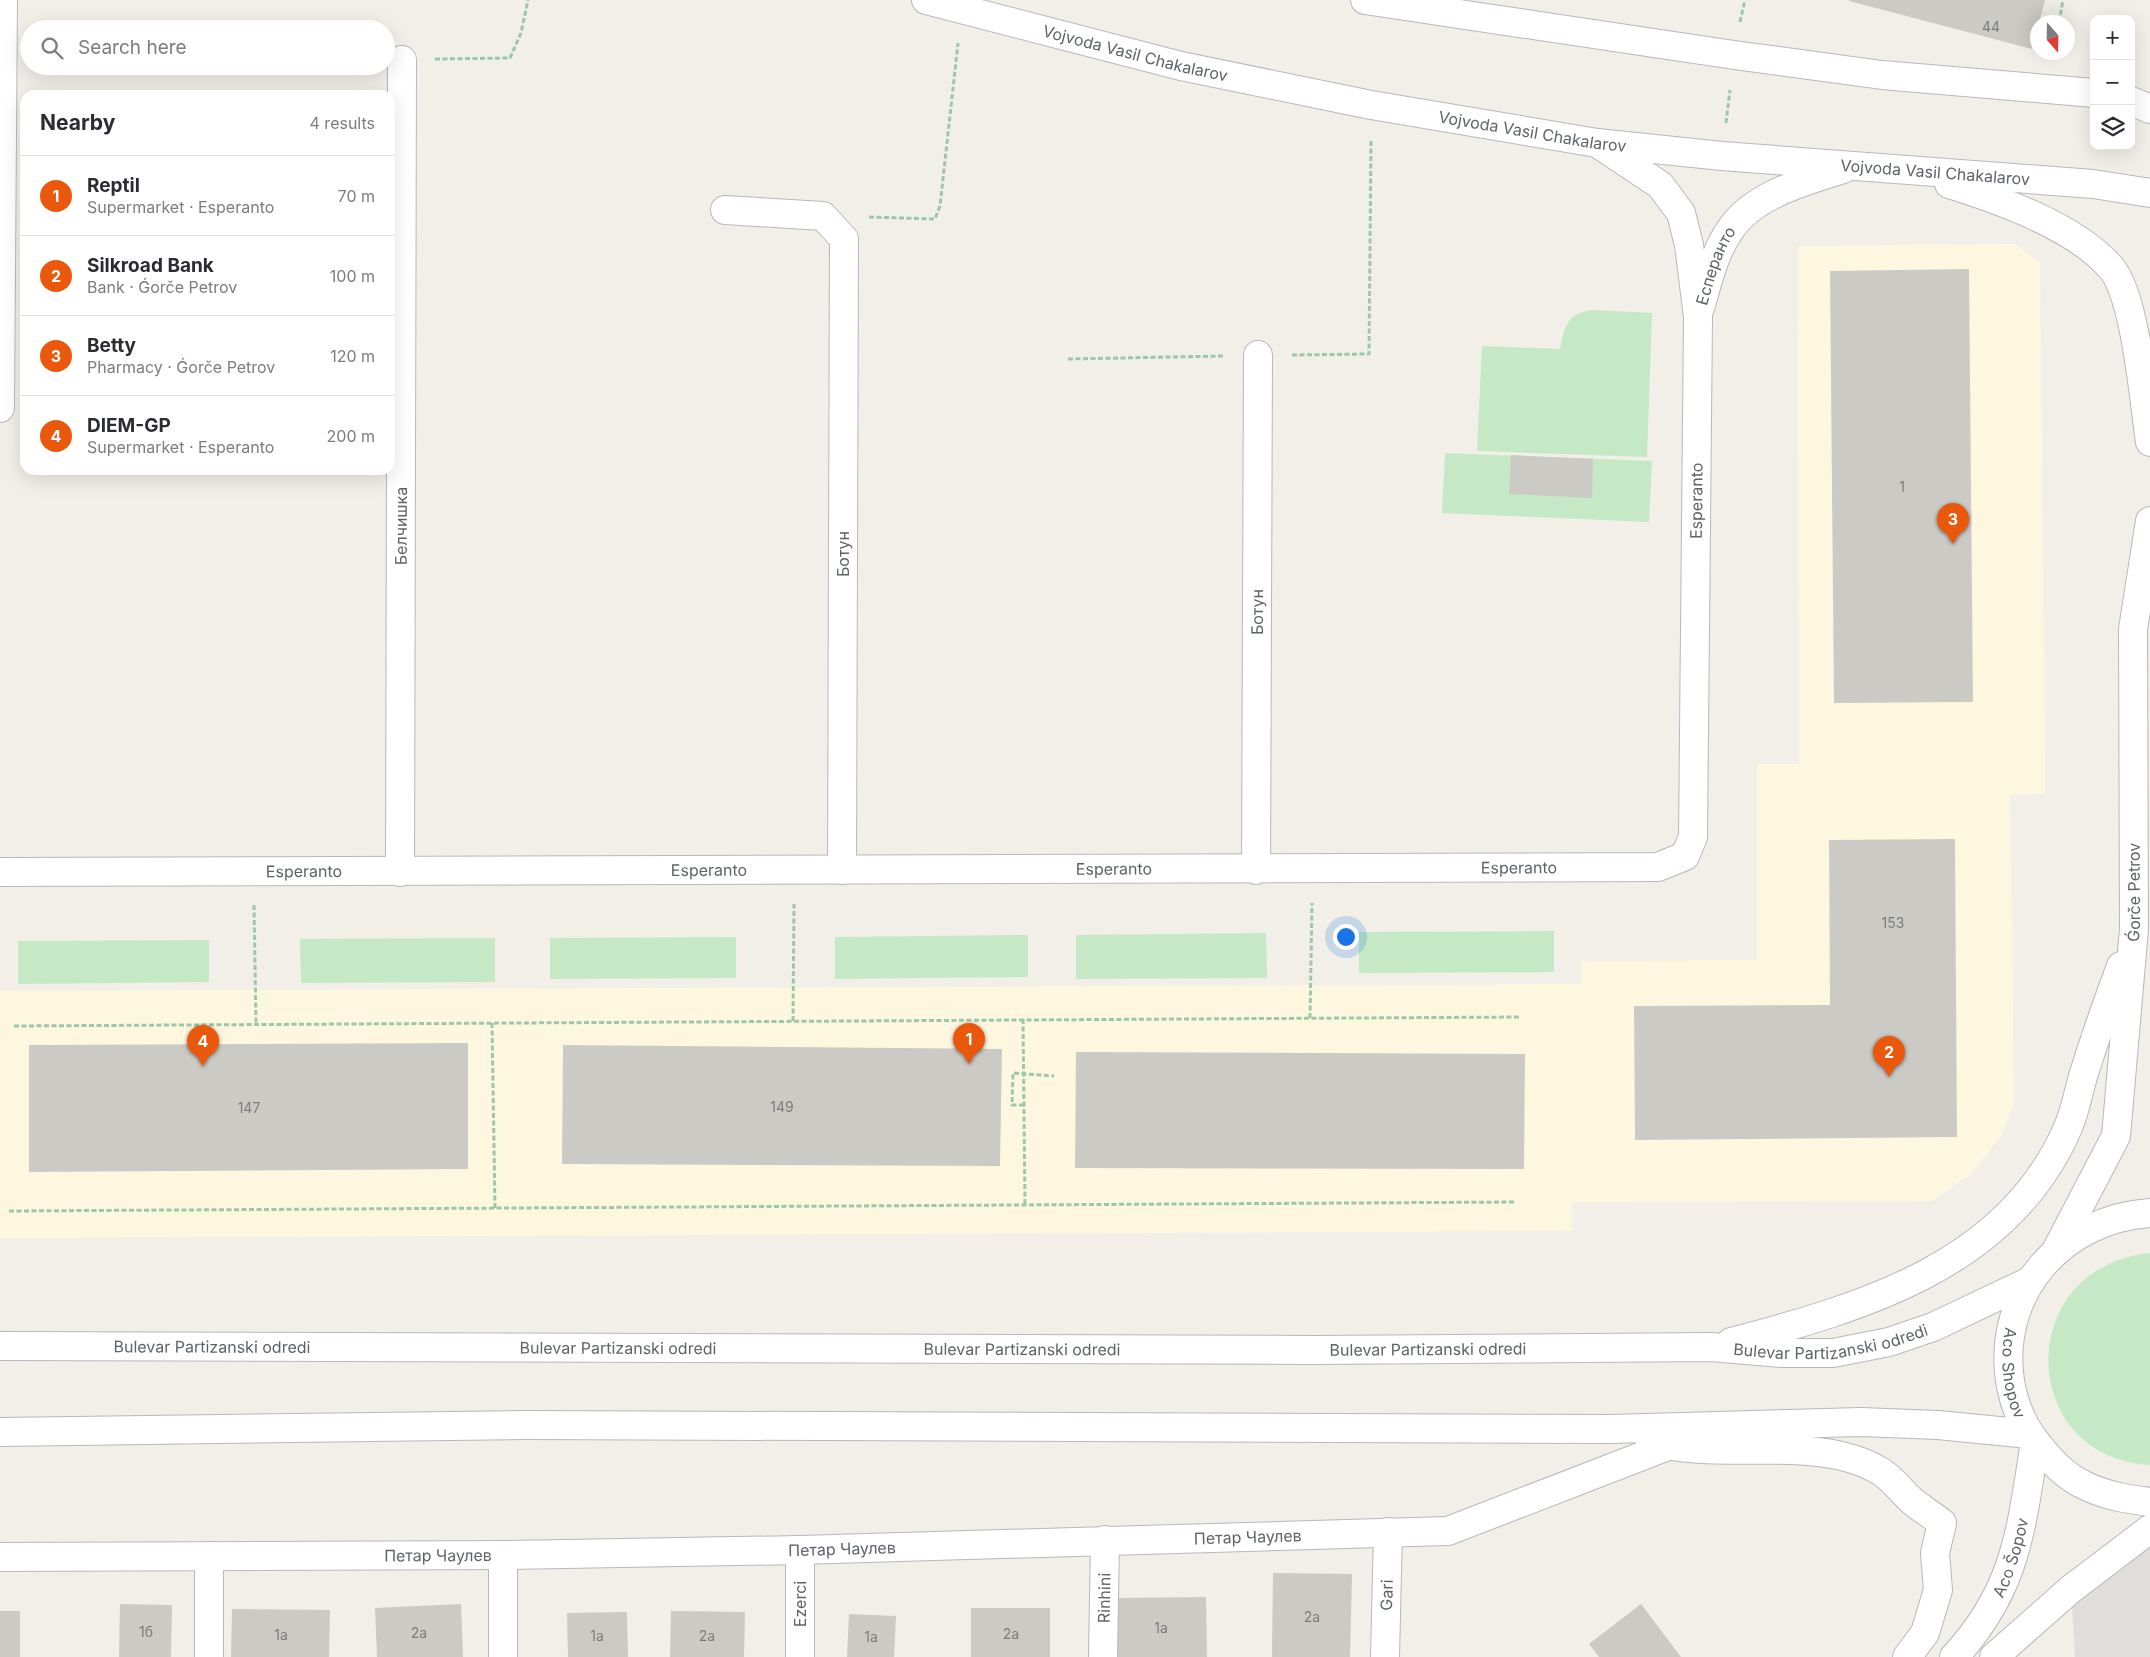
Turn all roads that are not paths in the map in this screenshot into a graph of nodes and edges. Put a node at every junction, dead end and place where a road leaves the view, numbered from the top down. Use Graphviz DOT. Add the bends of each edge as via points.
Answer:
graph roads {
  1 [pos="3,0"];
  2 [pos="926,0"];
  3 [pos="1365,0"];
  4 [pos="402,60"];
  5 [pos="2090,93"];
  6 [pos="2135,95"];
  7 [pos="2150,96"];
  8 [pos="2135,103"];
  9 [pos="2150,109"];
  10 [pos="1597,143"];
  11 [pos="1853,166"];
  12 [pos="1903,170"];
  13 [pos="2150,192"];
  14 [pos="725,210"];
  15 [pos="1698,317"];
  16 [pos="1258,355"];
  17 [pos="0,408"];
  18 [pos="2150,442"];
  19 [pos="2150,521"];
  20 [pos="842,870"];
  21 [pos="1256,870"];
  22 [pos="0,872"];
  23 [pos="400,872"];
  24 [pos="2134,929"];
  25 [pos="2150,1213"];
  26 [pos="2057,1249"];
  27 [pos="2030,1281"];
  28 [pos="0,1346"];
  29 [pos="1711,1347"];
  30 [pos="1611,1429"];
  31 [pos="0,1432"];
  32 [pos="2032,1438"];
  33 [pos="1668,1446"];
  34 [pos="2150,1502"];
  35 [pos="2150,1529"];
  36 [pos="1388,1532"];
  37 [pos="1105,1540"];
  38 [pos="800,1550"];
  39 [pos="502,1555"];
  40 [pos="209,1556"];
  41 [pos="0,1557"];
  42 [pos="209,1657"];
  43 [pos="503,1657"];
  44 [pos="800,1657"];
  45 [pos="1102,1657"];
  46 [pos="1385,1657"];
  47 [pos="1907,1657"];
  48 [pos="1954,1657"];
  49 [pos="1994,1657"];
  1 -- 17 [label="street"];
  2 -- 10 [label="street, Vojvoda Vasil Chakalarov" via="1182,66 1371,105"];
  3 -- 5 [label="street" via="1882,75"];
  4 -- 23 [label="street, Белчишка"];
  6 -- 7 [label="street"];
  8 -- 9 [label="street"];
  10 -- 11 [label="street, Vojvoda Vasil Chakalarov"];
  10 -- 15 [label="street, Есперанто" via="1660,185 1681,213 1686,228"];
  11 -- 12 [label="street, Vojvoda Vasil Chakalarov"];
  11 -- 15 [label="street, Есперанто" via="1774,195 1740,218 1730,229 1711,268"];
  12 -- 13 [label="street, Vojvoda Vasil Chakalarov" via="2093,184"];
  12 -- 18 [label="street" via="2006,202 2076,238 2113,270 2129,311"];
  14 -- 20 [label="street, Ботун" via="823,216 844,239"];
  15 -- 21 [label="street, Esperanto" via="1693,837 1685,856 1658,867"];
  16 -- 21 [label="street, Ботун"];
  19 -- 24 [label="street, Ǵorče Petrov" via="2132,629"];
  20 -- 21 [label="street, Esperanto"];
  20 -- 23 [label="street, Esperanto"];
  22 -- 23 [label="street, Esperanto"];
  24 -- 26 [label="street, Ǵorče Petrov" via="2116,1136"];
  24 -- 29 [label="street" via="2069,1124 2040,1177 2008,1214 1976,1245 1877,1298 1803,1323"];
  25 -- 26 [label="street, Aco Shopov" via="2132,1214 2092,1227"];
  26 -- 27 [label="street, Aco Shopov"];
  27 -- 29 [label="street, Bulevar Partizanski odredi" via="1934,1327 1889,1342 1833,1353 1782,1353"];
  27 -- 32 [label="street, Aco Shopov" via="2013,1318 2007,1359 2013,1400"];
  28 -- 29 [label="street, Bulevar Partizanski odredi" via="1314,1350"];
  30 -- 31 [label="street" via="524,1425"];
  30 -- 32 [label="street" via="1861,1422 1938,1425"];
  30 -- 33 [label="street"];
  32 -- 34 [label="street, Aco Shopov" via="2052,1463 2082,1485 2117,1498"];
  32 -- 48 [label="street, Aco Šopov" via="2021,1535 2004,1583 1986,1618"];
  33 -- 36 [label="street, Петар Чаулев" via="1448,1531"];
  33 -- 47 [label="street" via="1798,1451 1848,1458 1881,1471 1913,1502 1942,1523 1935,1553 1938,1590 1925,1633"];
  35 -- 49 [label="street" via="2071,1589"];
  36 -- 37 [label="street, Петар Чаулев"];
  36 -- 46 [label="street, Gari"];
  37 -- 38 [label="street, Петар Чаулев"];
  37 -- 45 [label="street, Rinhini"];
  38 -- 39 [label="street, Петар Чаулев"];
  38 -- 44 [label="street, Ezerci"];
  39 -- 40 [label="street, Петар Чаулев"];
  39 -- 43 [label="street"];
  40 -- 41 [label="street, Петар Чаулев"];
  40 -- 42 [label="street"];
}
